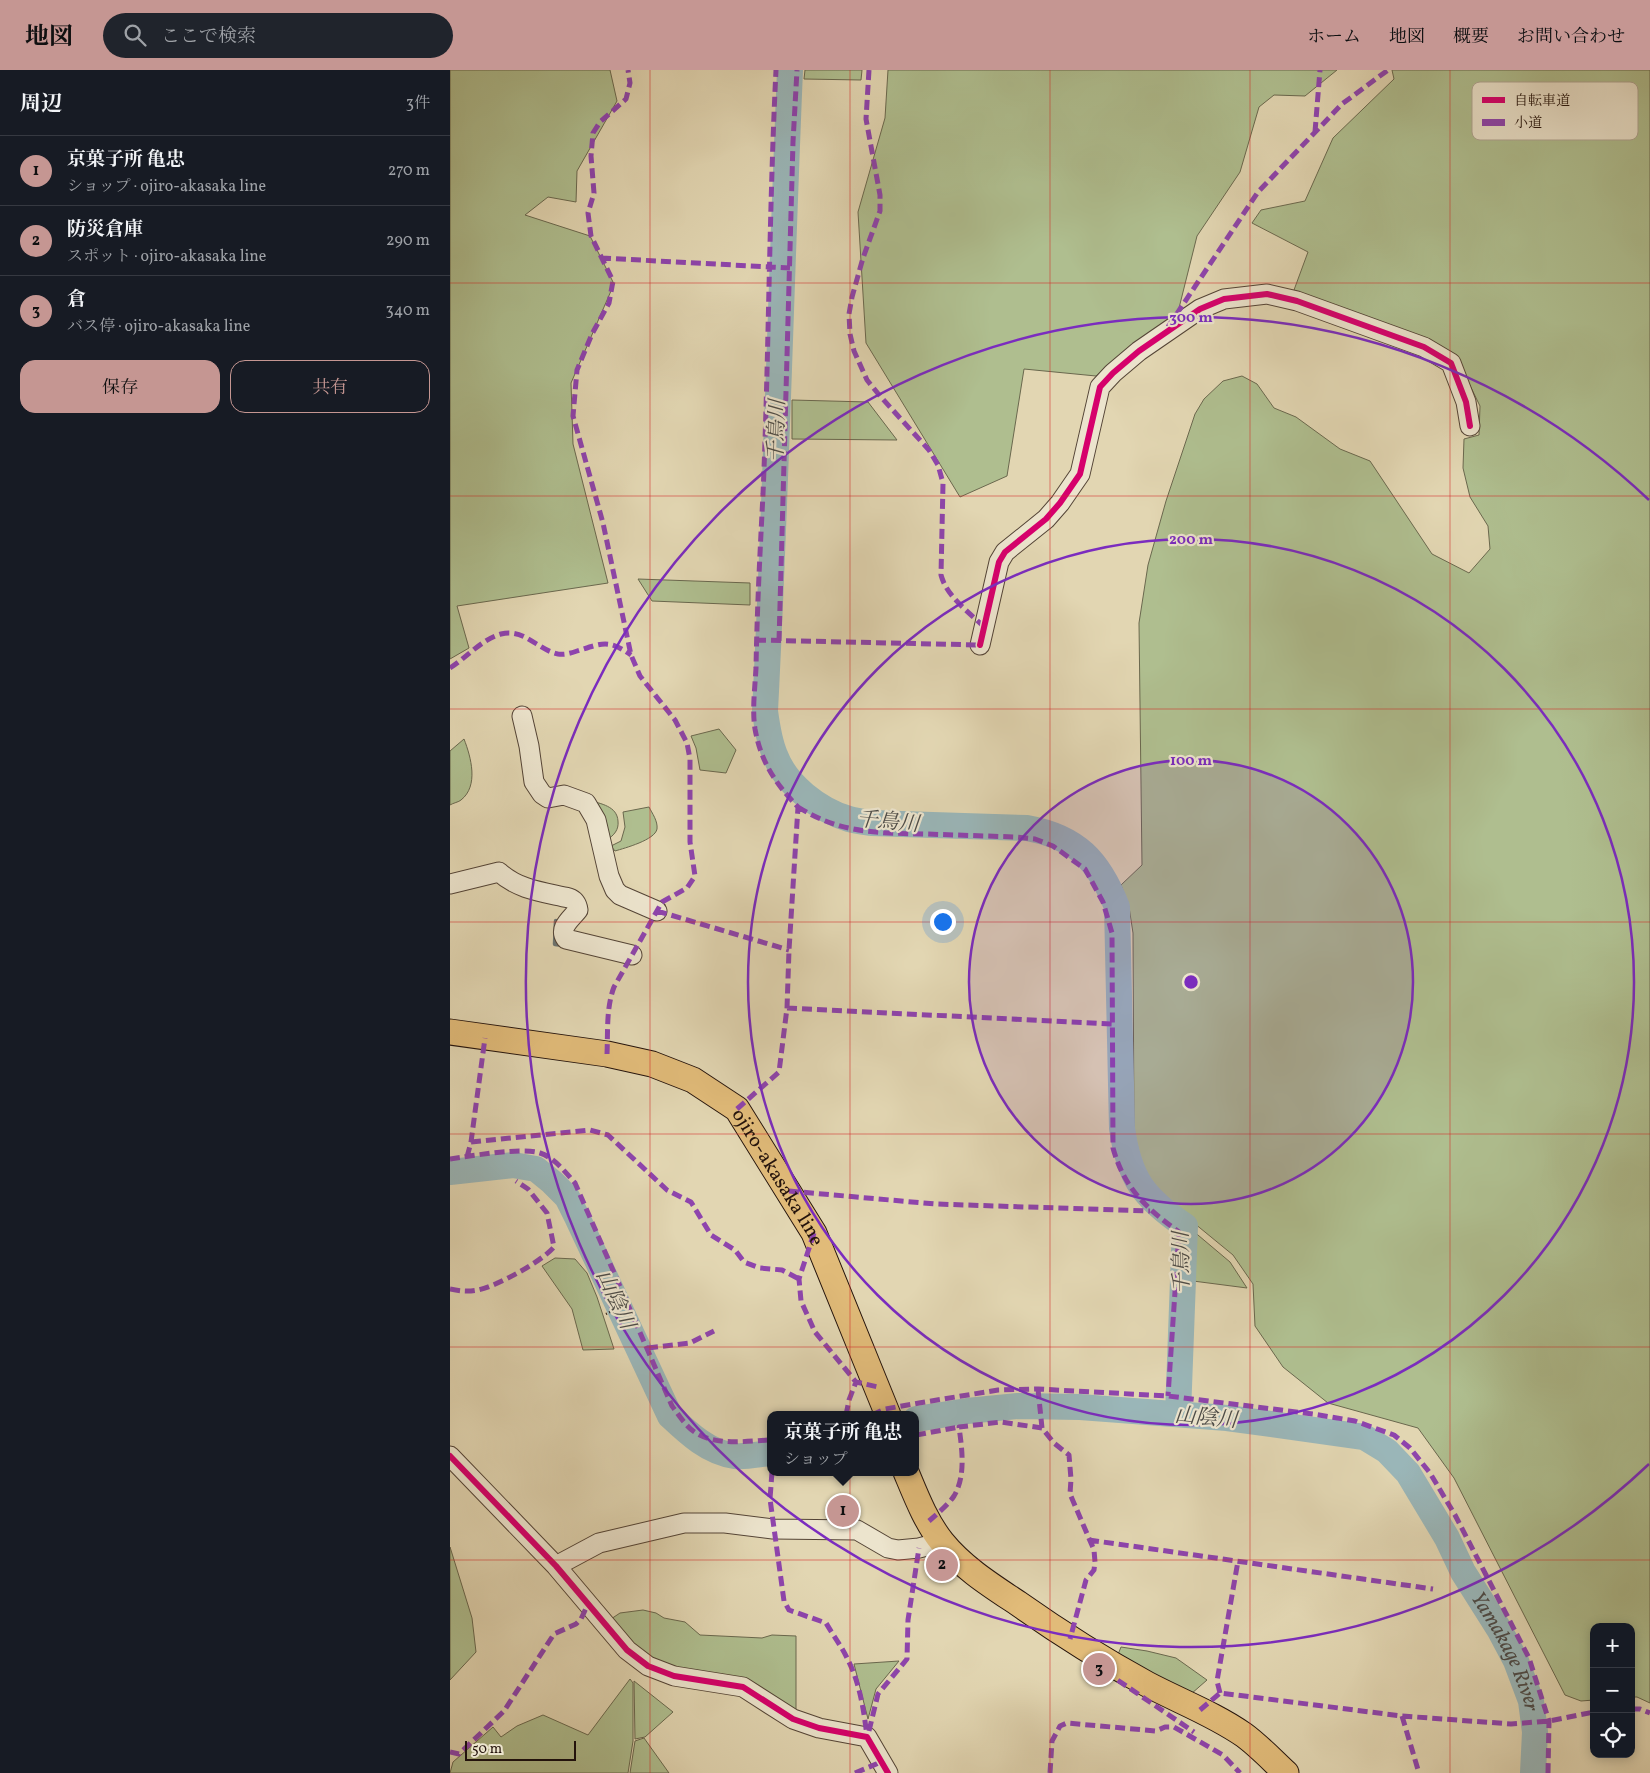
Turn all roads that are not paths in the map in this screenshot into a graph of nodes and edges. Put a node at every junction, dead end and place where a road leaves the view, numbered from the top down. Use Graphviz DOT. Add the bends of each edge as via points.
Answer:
graph roads {
  1 [pos="1470,426"];
  2 [pos="980,645"];
  3 [pos="522,716"];
  4 [pos="450,884"];
  5 [pos="657,911"];
  6 [pos="632,955"];
  7 [pos="450,1032"];
  8 [pos="887,1411"];
  9 [pos="450,1456"];
  10 [pos="908,1476"];
  11 [pos="942,1542"];
  12 [pos="556,1566"];
  13 [pos="888,1773"];
  14 [pos="1286,1773"];
  1 -- 2 [label="street" via="1466,402 1451,363 1424,348 1297,301 1267,294 1224,299 1200,308 1139,351 1100,387 1080,474 1046,519 1005,552 999,562"];
  3 -- 5 [label="street" via="538,789 548,798 564,795 586,803 596,820 615,890"];
  4 -- 6 [label="street" via="499,872 520,887 569,898 574,900 578,910 563,929 566,939"];
  7 -- 8 [label="main road, ojiro-akasaka line" via="607,1054 652,1064 693,1080 737,1109 814,1233"];
  9 -- 12 [label="street"];
  10 -- 11 [label="main road" via="917,1500"];
  11 -- 12 [label="street" via="898,1550 888,1548 857,1530 684,1523 599,1543"];
  11 -- 14 [label="main road" via="979,1577 1070,1639 1244,1736"];
  12 -- 13 [label="street" via="627,1650 648,1666 674,1676 743,1688 793,1719 819,1728 867,1737"];
}
